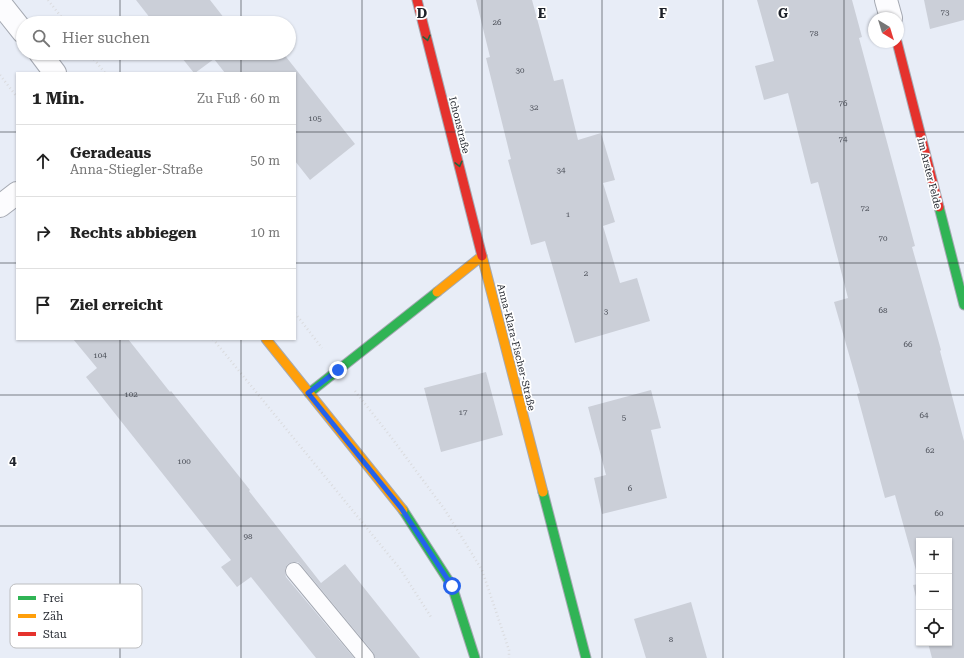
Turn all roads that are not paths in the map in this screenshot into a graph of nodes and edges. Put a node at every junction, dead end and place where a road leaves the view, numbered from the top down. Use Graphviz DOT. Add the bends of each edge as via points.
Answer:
graph roads {
  1 [pos="417,0"];
  2 [pos="886,0"];
  3 [pos="0,3"];
  4 [pos="889,12"];
  5 [pos="16,23"];
  6 [pos="899,48"];
  7 [pos="45,60"];
  8 [pos="54,72"];
  9 [pos="16,194"];
  10 [pos="0,206"];
  11 [pos="482,256"];
  12 [pos="964,304"];
  13 [pos="267,340"];
  14 [pos="308,393"];
  15 [pos="294,572"];
  16 [pos="366,658"];
  17 [pos="476,658"];
  18 [pos="586,658"];
  1 -- 11 [label="street, Ichonstraße, one-way"];
  2 -- 4 [label="street"];
  3 -- 5 [label="street"];
  6 -- 12 [label="street, Im Arster Felde"];
  7 -- 8 [label="street"];
  9 -- 10 [label="street"];
  11 -- 14 [label="street"];
  11 -- 18 [label="street, Anna-Klara-Fischer-Straße"];
  13 -- 14 [label="street"];
  14 -- 17 [label="street" via="401,508 452,586"];
  15 -- 16 [label="lane"];
}
